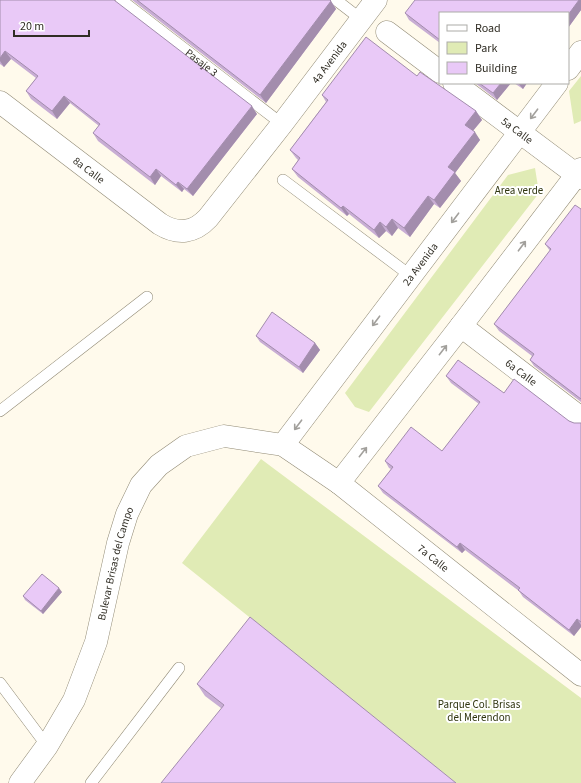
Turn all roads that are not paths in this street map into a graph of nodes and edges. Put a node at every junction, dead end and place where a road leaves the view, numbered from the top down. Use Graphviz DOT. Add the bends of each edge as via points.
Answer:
graph roads {
  1 [pos="121,0"];
  2 [pos="336,0"];
  3 [pos="376,0"];
  4 [pos="362,20"];
  5 [pos="386,32"];
  6 [pos="581,52"];
  7 [pos="569,68"];
  8 [pos="439,71"];
  9 [pos="455,84"];
  10 [pos="556,84"];
  11 [pos="0,102"];
  12 [pos="282,124"];
  13 [pos="520,132"];
  14 [pos="580,174"];
  15 [pos="283,180"];
  16 [pos="182,232"];
  17 [pos="411,276"];
  18 [pos="147,297"];
  19 [pos="461,326"];
  20 [pos="0,411"];
  21 [pos="581,418"];
  22 [pos="283,445"];
  23 [pos="339,483"];
  24 [pos="178,668"];
  25 [pos="580,673"];
  26 [pos="0,683"];
  27 [pos="47,746"];
  28 [pos="20,783"];
  29 [pos="91,783"];
  1 -- 12 [label="lane, Pasaje 3"];
  2 -- 4 [label="lane"];
  3 -- 4 [label="street, 4a Avenida"];
  4 -- 12 [label="street, 4a Avenida"];
  5 -- 8 [label="street"];
  6 -- 7 [label="street"];
  9 -- 13 [label="street, 5a Calle"];
  10 -- 13 [label="street, 2a Avenida, one-way"];
  11 -- 16 [label="street, 8a Calle" via="160,224"];
  12 -- 16 [label="street, 4a Avenida" via="203,224"];
  13 -- 14 [label="street, 5a Calle"];
  13 -- 17 [label="street, 2a Avenida, one-way"];
  19 -- 14 [label="street, one-way"];
  15 -- 17 [label="lane"];
  17 -- 22 [label="street, 2a Avenida, one-way"];
  18 -- 20 [label="lane"];
  19 -- 21 [label="street, 6a Calle"];
  23 -- 19 [label="street, one-way"];
  22 -- 23 [label="street, 7a Calle"];
  22 -- 27 [label="street, Bulevar Brisas del Campo" via="224,436 186,446 159,465 141,485 120,536 96,642 74,700"];
  23 -- 25 [label="street, 7a Calle"];
  24 -- 29 [label="lane"];
  26 -- 27 [label="lane"];
  27 -- 28 [label="street, Bulevar Brisas del Campo"];
}
